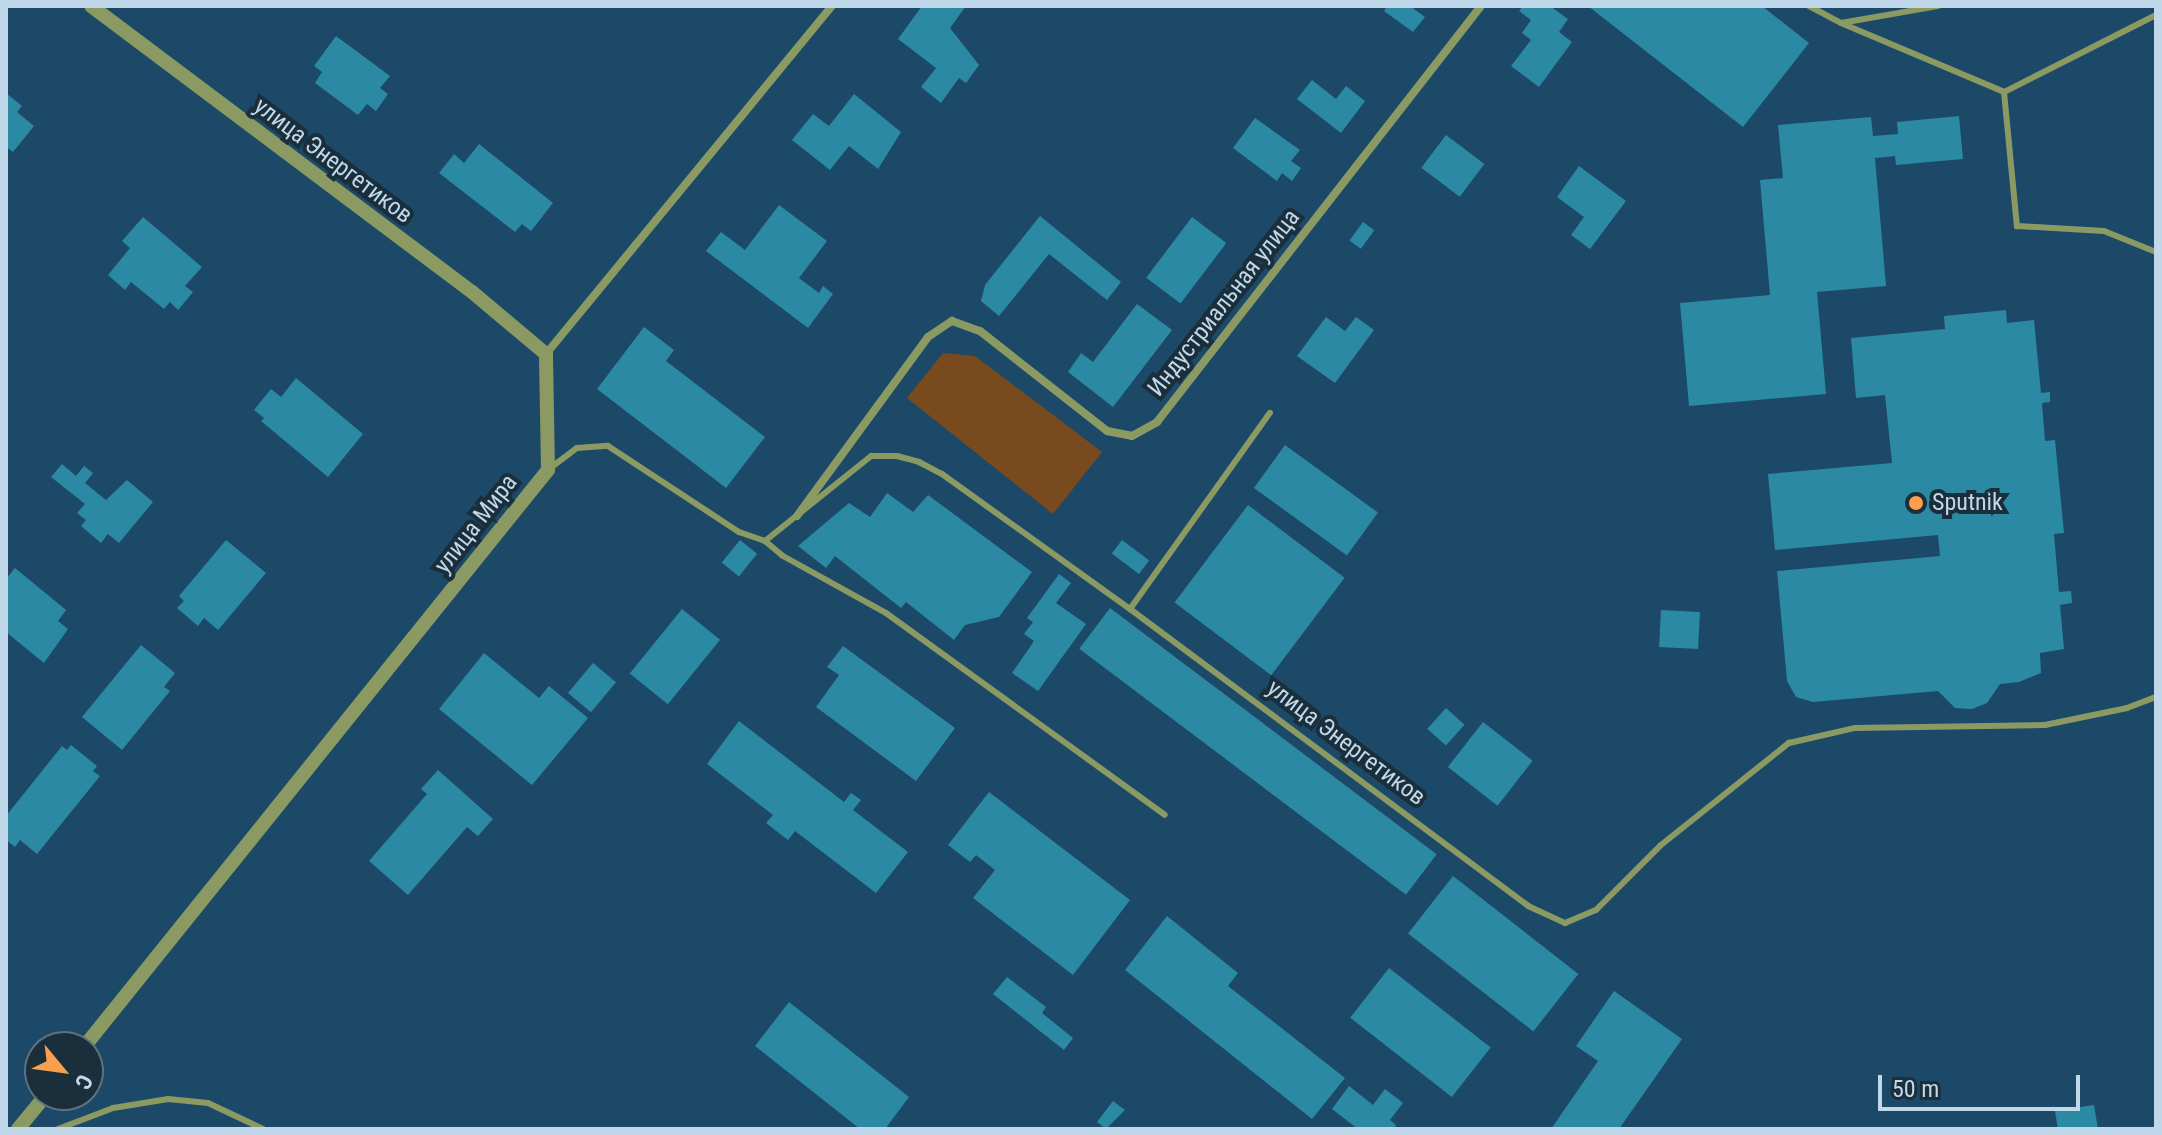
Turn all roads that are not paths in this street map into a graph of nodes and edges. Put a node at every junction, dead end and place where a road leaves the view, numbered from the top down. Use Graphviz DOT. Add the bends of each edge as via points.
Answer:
graph roads {
  1 [pos="91,6"];
  2 [pos="832,6"];
  3 [pos="1481,6"];
  4 [pos="1809,6"];
  5 [pos="1938,6"];
  6 [pos="2156,15"];
  7 [pos="1841,23"];
  8 [pos="2004,92"];
  9 [pos="2156,252"];
  10 [pos="546,354"];
  11 [pos="1270,413"];
  12 [pos="548,470"];
  13 [pos="797,516"];
  14 [pos="765,541"];
  15 [pos="1130,609"];
  16 [pos="2156,697"];
  17 [pos="1165,815"];
  18 [pos="97,1031"];
  19 [pos="33,1111"];
  20 [pos="18,1129"];
  21 [pos="58,1129"];
  22 [pos="263,1129"];
  1 -- 10 [label="street, улица Энергетиков" via="472,292"];
  2 -- 10 [label="street"];
  3 -- 13 [label="street, Индустриальная улица" via="1157,422 1132,436 1107,431 980,331 952,321 928,337"];
  4 -- 7 [label="lane"];
  5 -- 7 [label="lane"];
  6 -- 8 [label="lane"];
  7 -- 8 [label="lane"];
  8 -- 9 [label="lane" via="2017,226 2104,231"];
  10 -- 12 [label="street, улица Мира"];
  11 -- 15 [label="lane"];
  12 -- 14 [label="lane" via="577,448 608,446 739,532"];
  12 -- 18 [label="street, улица Мира"];
  13 -- 14 [label="lane, улица Энергетиков"];
  13 -- 15 [label="lane, улица Энергетиков" via="871,456 919,462"];
  14 -- 17 [label="lane" via="886,613"];
  15 -- 16 [label="lane, улица Энергетиков" via="1528,906 1565,923 1596,910 1661,845 1789,743 1855,728 2045,725"];
  19 -- 20 [label="street"];
  21 -- 22 [label="lane" via="113,1108 168,1099 208,1103"];
}
